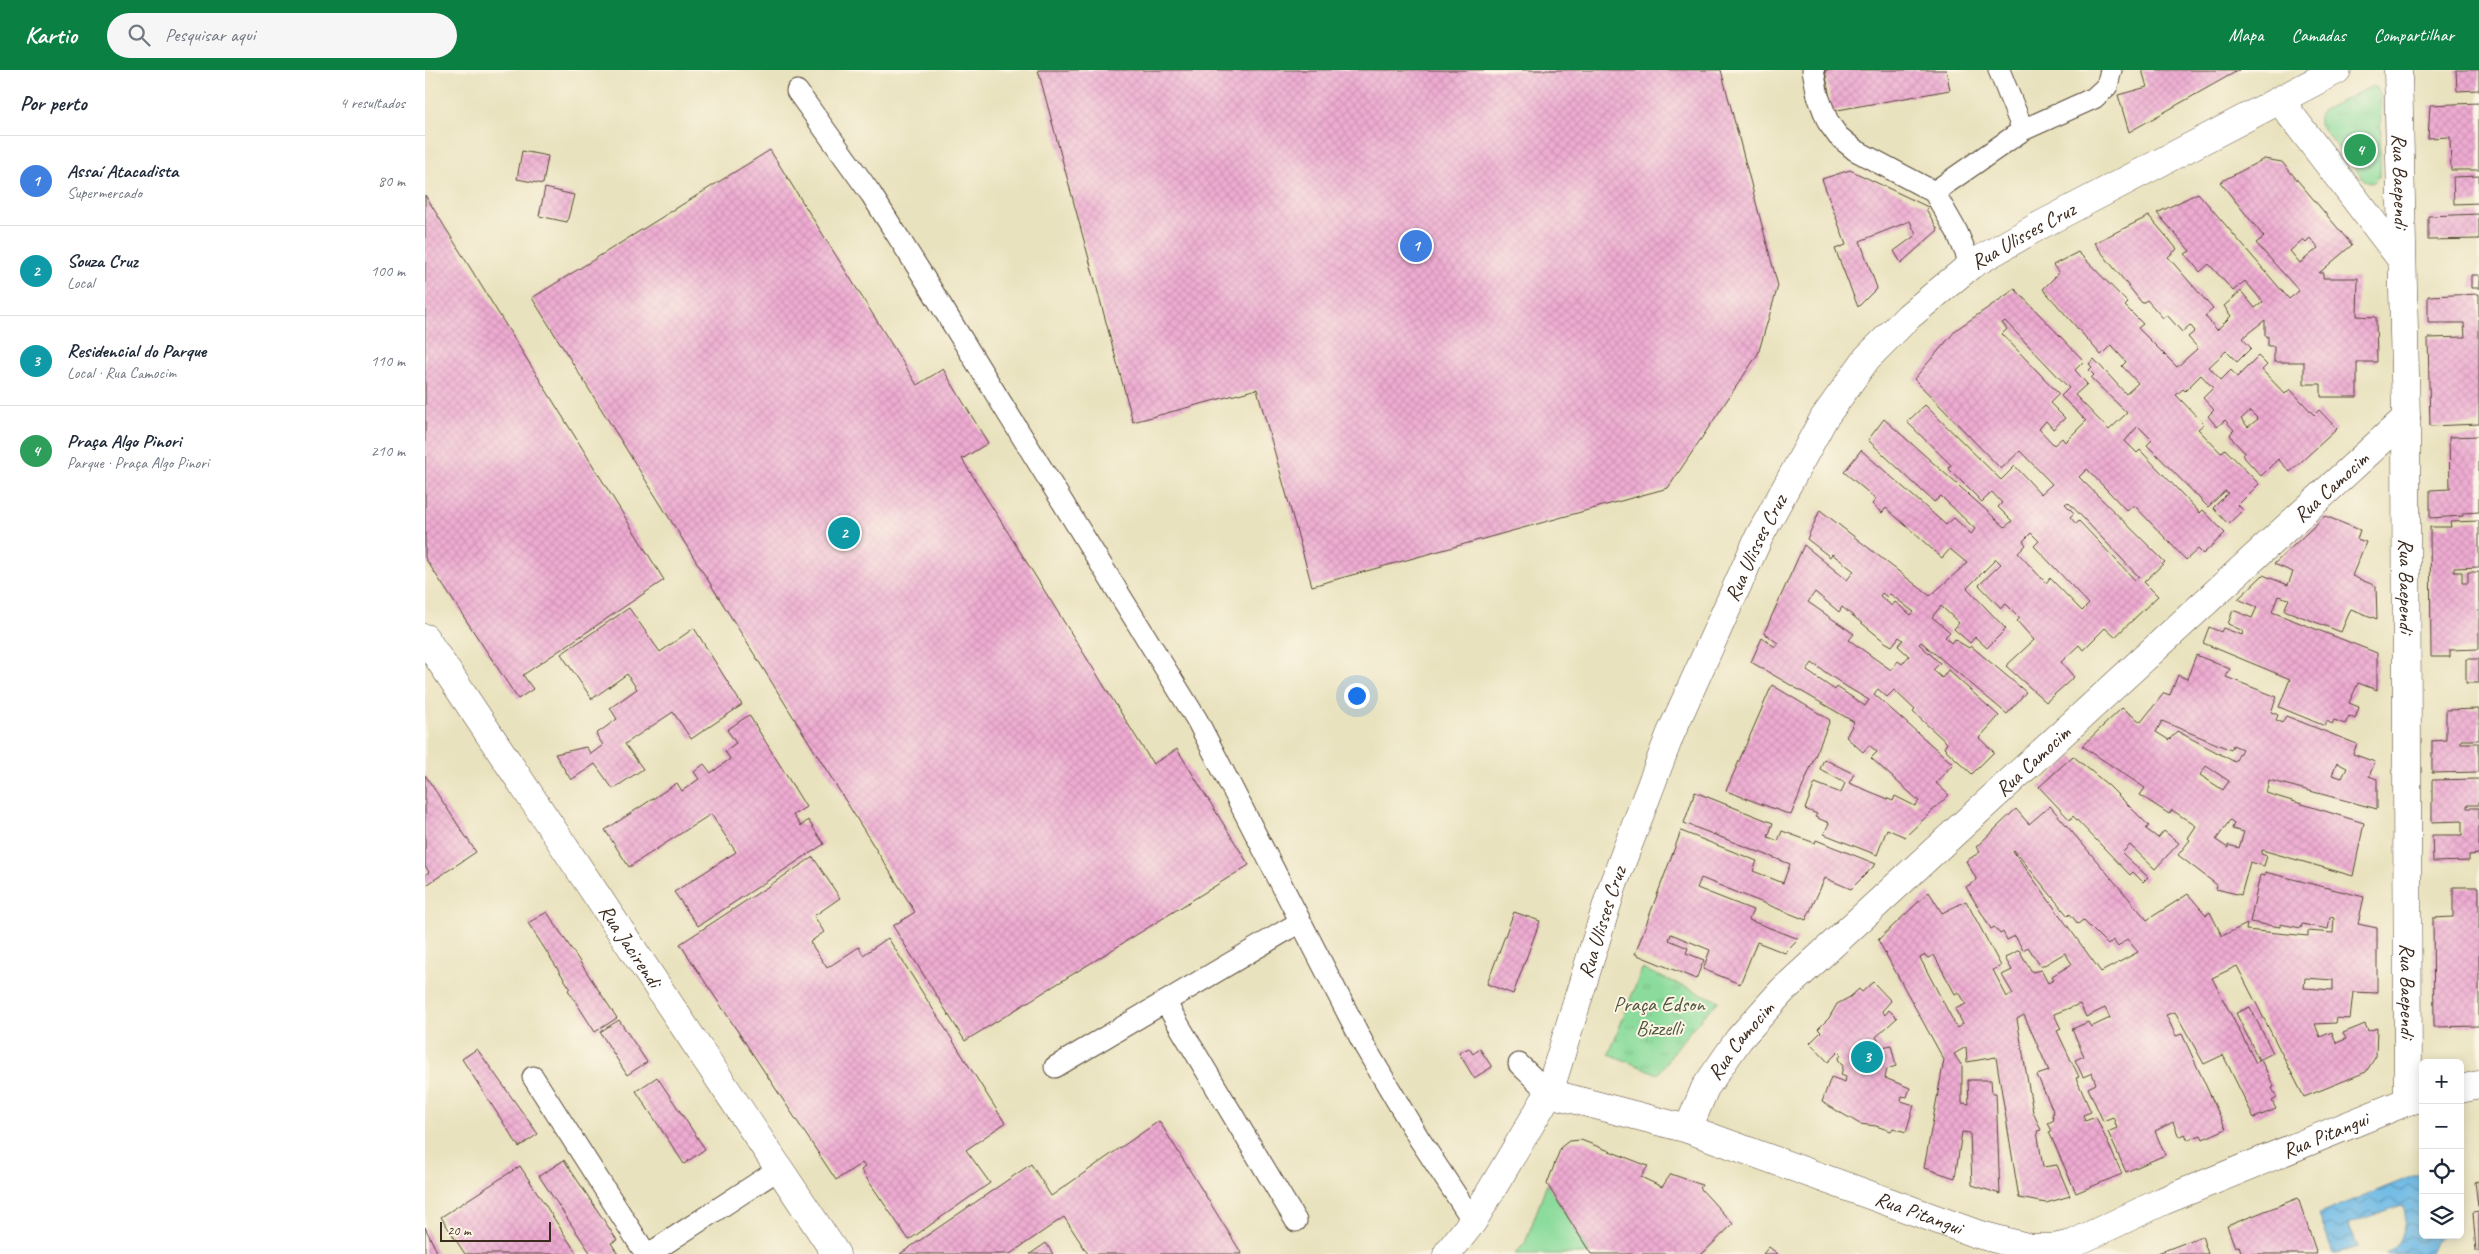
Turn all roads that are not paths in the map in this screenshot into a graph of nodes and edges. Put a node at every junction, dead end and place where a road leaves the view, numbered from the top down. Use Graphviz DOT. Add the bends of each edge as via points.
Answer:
graph roads {
  1 [pos="1813,70"];
  2 [pos="1999,70"];
  3 [pos="2111,70"];
  4 [pos="2337,70"];
  5 [pos="2398,70"];
  6 [pos="797,90"];
  7 [pos="2280,101"];
  8 [pos="2023,130"];
  9 [pos="1934,192"];
  10 [pos="2401,259"];
  11 [pos="1971,265"];
  12 [pos="2406,418"];
  13 [pos="425,638"];
  14 [pos="1300,922"];
  15 [pos="1165,1002"];
  16 [pos="1519,1064"];
  17 [pos="1055,1067"];
  18 [pos="533,1077"];
  19 [pos="2479,1085"];
  20 [pos="2464,1088"];
  21 [pos="1549,1093"];
  22 [pos="2415,1099"];
  23 [pos="1688,1129"];
  24 [pos="779,1169"];
  25 [pos="1296,1222"];
  26 [pos="1473,1222"];
  27 [pos="647,1254"];
  28 [pos="835,1254"];
  29 [pos="1447,1254"];
  1 -- 9 [label="lane" via="1827,122 1838,136 1855,150"];
  2 -- 8 [label="lane"];
  3 -- 8 [label="lane" via="2107,86 2094,98"];
  4 -- 7 [label="street, Rua Ulisses Cruz"];
  5 -- 10 [label="street, Rua Baependi"];
  6 -- 14 [label="lane" via="871,194 1197,720"];
  7 -- 10 [label="street"];
  7 -- 11 [label="street, Rua Ulisses Cruz" via="2037,227"];
  8 -- 9 [label="lane"];
  9 -- 11 [label="lane"];
  10 -- 12 [label="street, Rua Baependi"];
  11 -- 21 [label="street, Rua Ulisses Cruz" via="1909,316 1867,358 1823,418 1759,537 1670,735 1619,868"];
  12 -- 22 [label="street, Rua Baependi"];
  12 -- 23 [label="street, Rua Camocim" via="1782,991 1739,1039 1705,1088"];
  13 -- 24 [label="street, Rua Jacirendi"];
  14 -- 15 [label="lane"];
  14 -- 26 [label="lane" via="1365,1047"];
  15 -- 17 [label="lane"];
  15 -- 25 [label="lane"];
  16 -- 21 [label="lane"];
  18 -- 27 [label="lane"];
  19 -- 20 [label="street"];
  21 -- 23 [label="street, Rua Pitangui"];
  21 -- 26 [label="street, Rua Ulisses Cruz"];
  22 -- 23 [label="street, Rua Pitangui" via="2163,1201 2072,1244 2054,1248 2031,1248 1977,1234"];
  24 -- 27 [label="lane"];
  24 -- 28 [label="street, Rua Jacirendi"];
  26 -- 29 [label="street, Rua Ulisses Cruz"];
}
